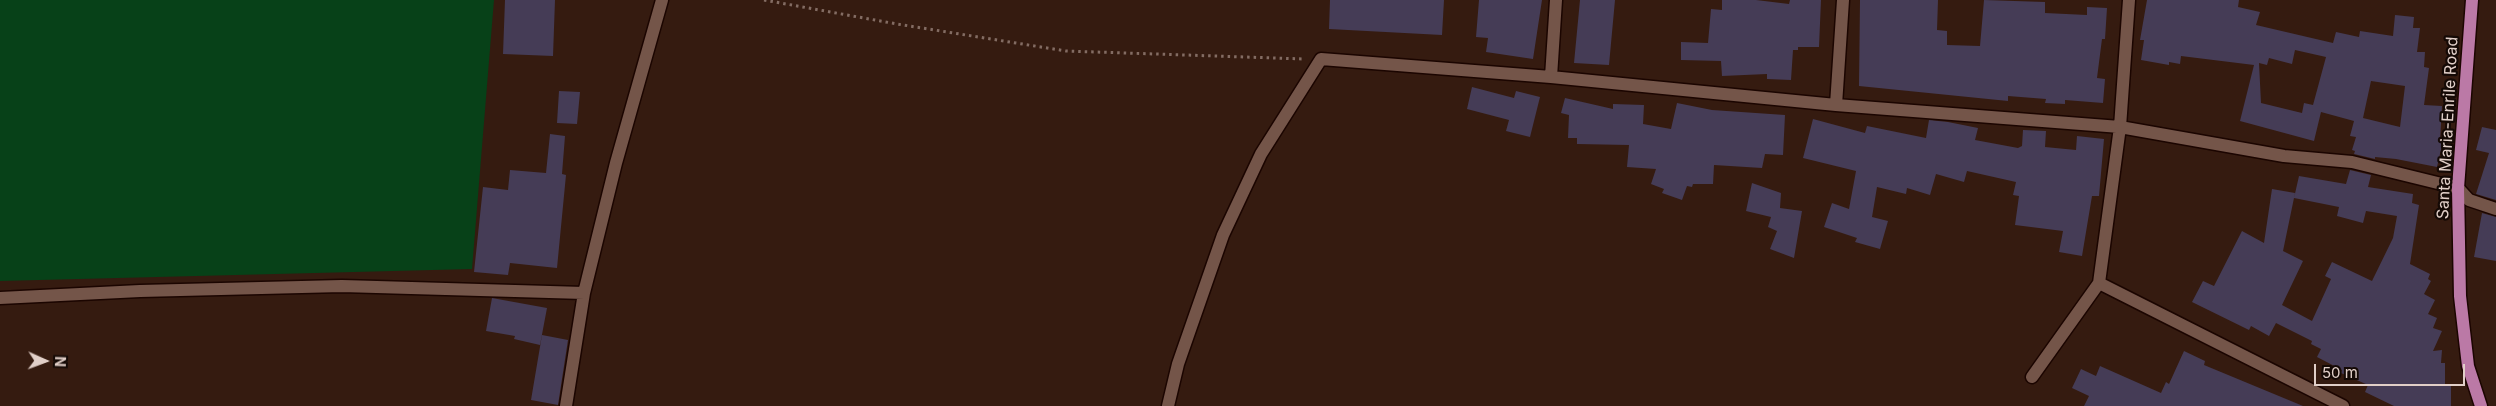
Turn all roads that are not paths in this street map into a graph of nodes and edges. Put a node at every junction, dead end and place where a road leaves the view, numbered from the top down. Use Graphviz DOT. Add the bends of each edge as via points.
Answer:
graph roads {
  1 [pos="662,0"];
  2 [pos="1556,0"];
  3 [pos="1842,0"];
  4 [pos="2129,0"];
  5 [pos="2472,0"];
  6 [pos="1551,77"];
  7 [pos="1836,106"];
  8 [pos="2120,127"];
  9 [pos="2458,188"];
  10 [pos="2496,209"];
  11 [pos="2099,283"];
  12 [pos="584,293"];
  13 [pos="0,298"];
  14 [pos="2032,377"];
  15 [pos="566,406"];
  16 [pos="1168,406"];
  17 [pos="2343,406"];
  18 [pos="2481,406"];
  1 -- 12 [label="street" via="616,163"];
  2 -- 6 [label="street"];
  3 -- 7 [label="street"];
  4 -- 8 [label="street"];
  5 -- 9 [label="main road, Santa Maria-Enrile Road"];
  6 -- 7 [label="street"];
  6 -- 16 [label="street" via="1321,59 1261,154 1223,235 1178,364"];
  7 -- 8 [label="street"];
  8 -- 9 [label="street" via="2284,156 2352,162"];
  8 -- 11 [label="street"];
  9 -- 10 [label="street" via="2469,200"];
  9 -- 18 [label="main road, Santa Maria-Enrile Road" via="2460,296 2468,366"];
  11 -- 14 [label="street"];
  11 -- 17 [label="street"];
  12 -- 13 [label="street" via="342,286"];
  12 -- 15 [label="street"];
}
